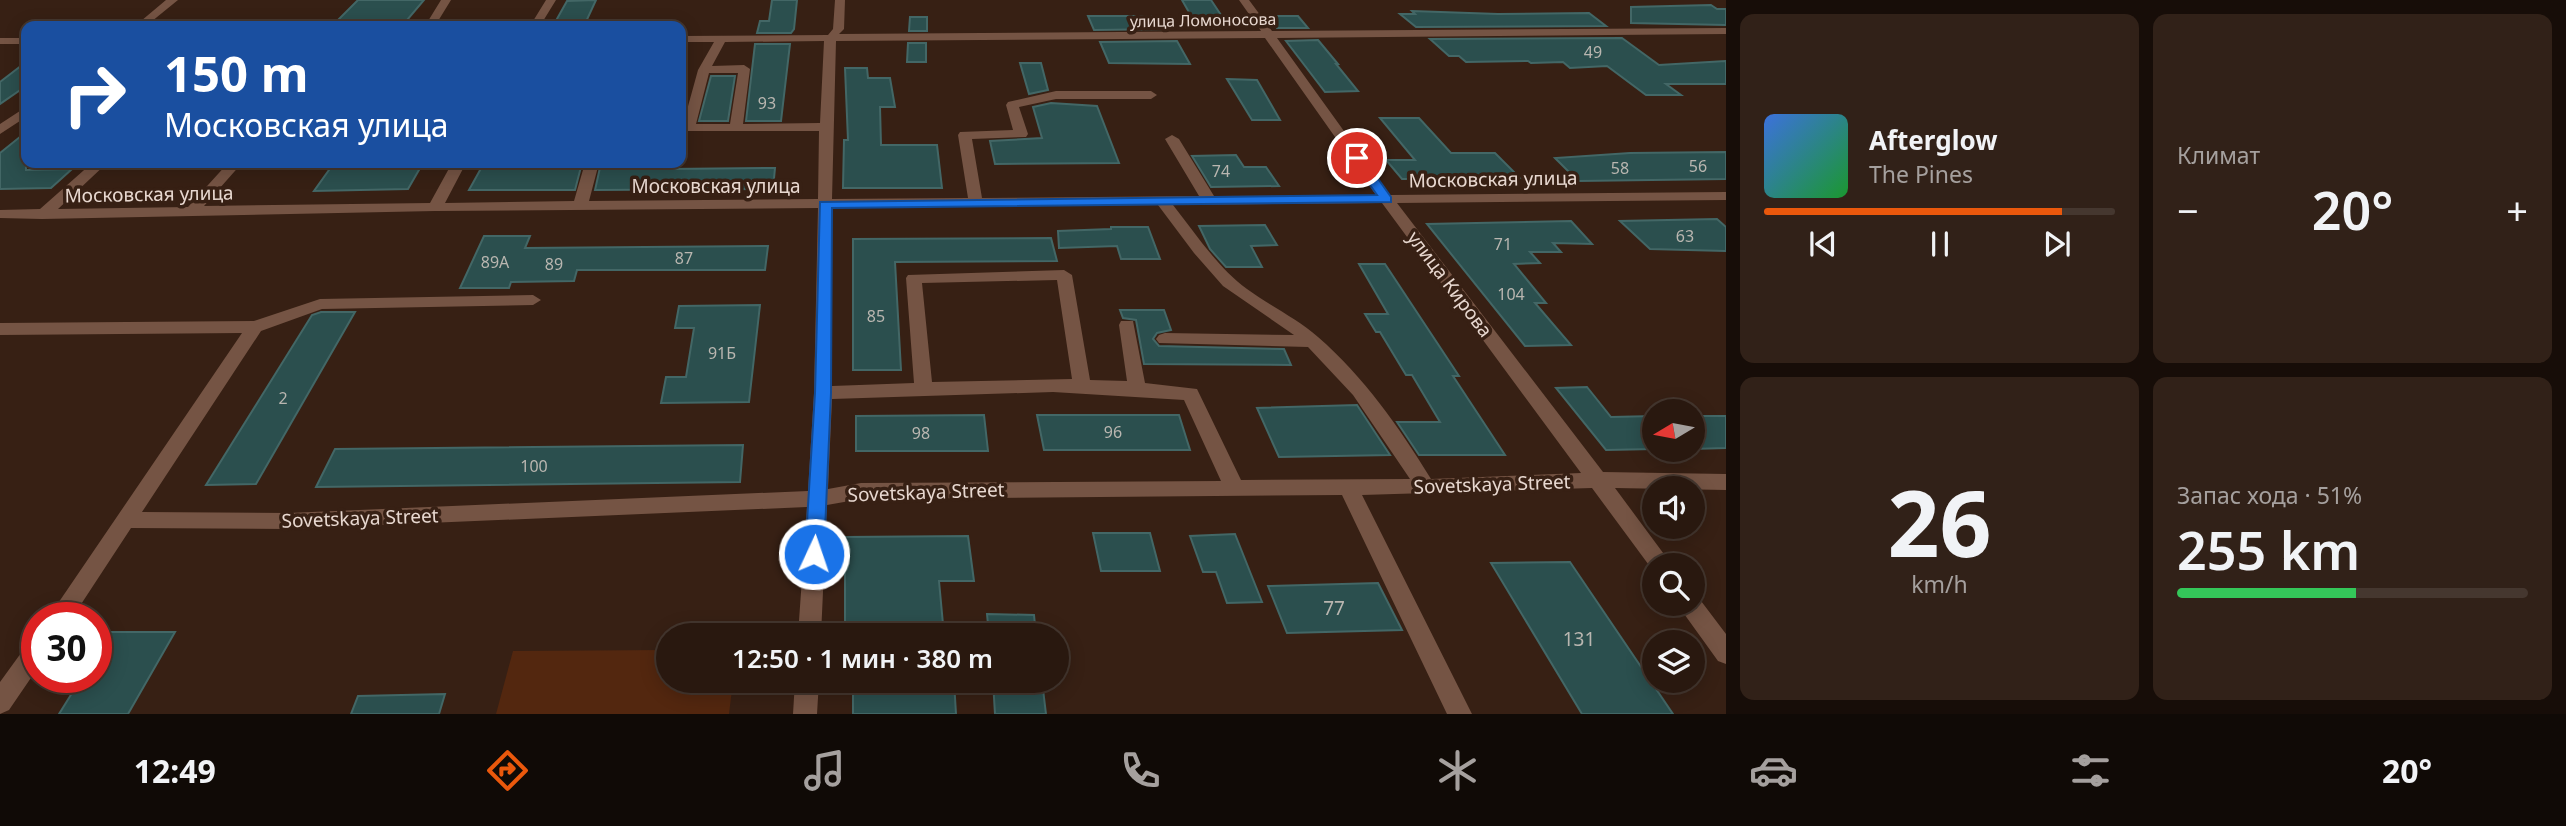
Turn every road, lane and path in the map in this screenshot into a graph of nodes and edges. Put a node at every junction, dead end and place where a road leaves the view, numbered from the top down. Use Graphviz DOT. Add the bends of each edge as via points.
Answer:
graph roads {
  1 [pos="173,0"];
  2 [pos="446,0"];
  3 [pos="551,0"];
  4 [pos="840,0"];
  5 [pos="1244,0"];
  6 [pos="146,21"];
  7 [pos="433,21"];
  8 [pos="538,21"];
  9 [pos="1726,31"];
  10 [pos="1271,34"];
  11 [pos="686,39"];
  12 [pos="721,39"];
  13 [pos="830,39"];
  14 [pos="0,41"];
  15 [pos="21,41"];
  16 [pos="704,70"];
  17 [pos="1151,95"];
  18 [pos="21,115"];
  19 [pos="825,127"];
  20 [pos="736,128"];
  21 [pos="0,130"];
  22 [pos="1172,139"];
  23 [pos="94,168"];
  24 [pos="230,168"];
  25 [pos="456,168"];
  26 [pos="591,168"];
  27 [pos="1726,196"];
  28 [pos="1386,199"];
  29 [pos="1210,202"];
  30 [pos="1164,203"];
  31 [pos="825,204"];
  32 [pos="976,204"];
  33 [pos="580,206"];
  34 [pos="435,207"];
  35 [pos="190,213"];
  36 [pos="0,214"];
  37 [pos="42,215"];
  38 [pos="533,300"];
  39 [pos="1127,325"];
  40 [pos="256,327"];
  41 [pos="0,329"];
  42 [pos="1165,339"];
  43 [pos="1312,341"];
  44 [pos="1082,384"];
  45 [pos="1137,386"];
  46 [pos="924,390"];
  47 [pos="823,393"];
  48 [pos="1598,480"];
  49 [pos="1726,482"];
  50 [pos="1234,487"];
  51 [pos="1425,487"];
  52 [pos="1348,488"];
  53 [pos="817,499"];
  54 [pos="126,520"];
  55 [pos="1652,553"];
  56 [pos="70,602"];
  57 [pos="1699,616"];
  58 [pos="811,623"];
  59 [pos="1726,653"];
  60 [pos="21,672"];
  61 [pos="806,693"];
  62 [pos="0,702"];
  63 [pos="805,714"];
  64 [pos="1460,714"];
  1 -- 6 [label="street"];
  2 -- 7 [label="street"];
  3 -- 8 [label="street"];
  4 -- 13 [label="street" via="838,29"];
  5 -- 10 [label="street, улица Кирова"];
  9 -- 10 [label="street, улица Ломоносова"];
  10 -- 13 [label="street, улица Ломоносова"];
  10 -- 28 [label="street, улица Кирова"];
  11 -- 12 [label="street, улица Ломоносова"];
  12 -- 13 [label="street, улица Ломоносова"];
  12 -- 16 [label="street"];
  13 -- 19 [label="street"];
  14 -- 15 [label="street"];
  16 -- 20 [label="street" via="744,69"];
  16 -- 20 [label="street" via="688,128"];
  17 -- 32 [label="street" via="1056,95 1012,105 1021,134 965,135"];
  18 -- 21 [label="street"];
  19 -- 20 [label="street"];
  19 -- 31 [label="street"];
  22 -- 29 [label="street"];
  23 -- 37 [label="street"];
  24 -- 35 [label="street"];
  25 -- 34 [label="street"];
  26 -- 33 [label="street"];
  27 -- 28 [label="street, Московская улица"];
  28 -- 29 [label="street, Московская улица"];
  28 -- 48 [label="street, улица Кирова"];
  29 -- 30 [label="street, Московская улица"];
  30 -- 32 [label="street, Московская улица"];
  30 -- 43 [label="street" via="1212,266 1242,293"];
  31 -- 32 [label="street, Московская улица"];
  31 -- 33 [label="street, Московская улица"];
  31 -- 47 [label="street"];
  33 -- 34 [label="street, Московская улица"];
  34 -- 35 [label="street, Московская улица"];
  35 -- 37 [label="street, Московская улица"];
  36 -- 37 [label="street, Московская улица"];
  38 -- 40 [label="street" via="320,304"];
  39 -- 45 [label="street"];
  40 -- 41 [label="street"];
  40 -- 54 [label="street"];
  42 -- 43 [label="street"];
  43 -- 51 [label="street" via="1396,436"];
  44 -- 45 [label="street"];
  44 -- 46 [label="street"];
  44 -- 46 [label="street" via="1064,275 915,278"];
  45 -- 50 [label="street" via="1191,394"];
  46 -- 47 [label="street"];
  47 -- 53 [label="street"];
  48 -- 49 [label="street, Sovetskaya Street"];
  48 -- 51 [label="street, Sovetskaya Street"];
  48 -- 55 [label="street, улица Кирова"];
  50 -- 52 [label="street, Sovetskaya Street"];
  50 -- 53 [label="street, Sovetskaya Street" via="861,491"];
  51 -- 52 [label="street, Sovetskaya Street"];
  52 -- 64 [label="street"];
  53 -- 54 [label="street, Sovetskaya Street" via="288,521"];
  53 -- 58 [label="street"];
  54 -- 56 [label="street"];
  57 -- 59 [label="street"];
  60 -- 62 [label="street"];
  61 -- 63 [label="street"];
}
